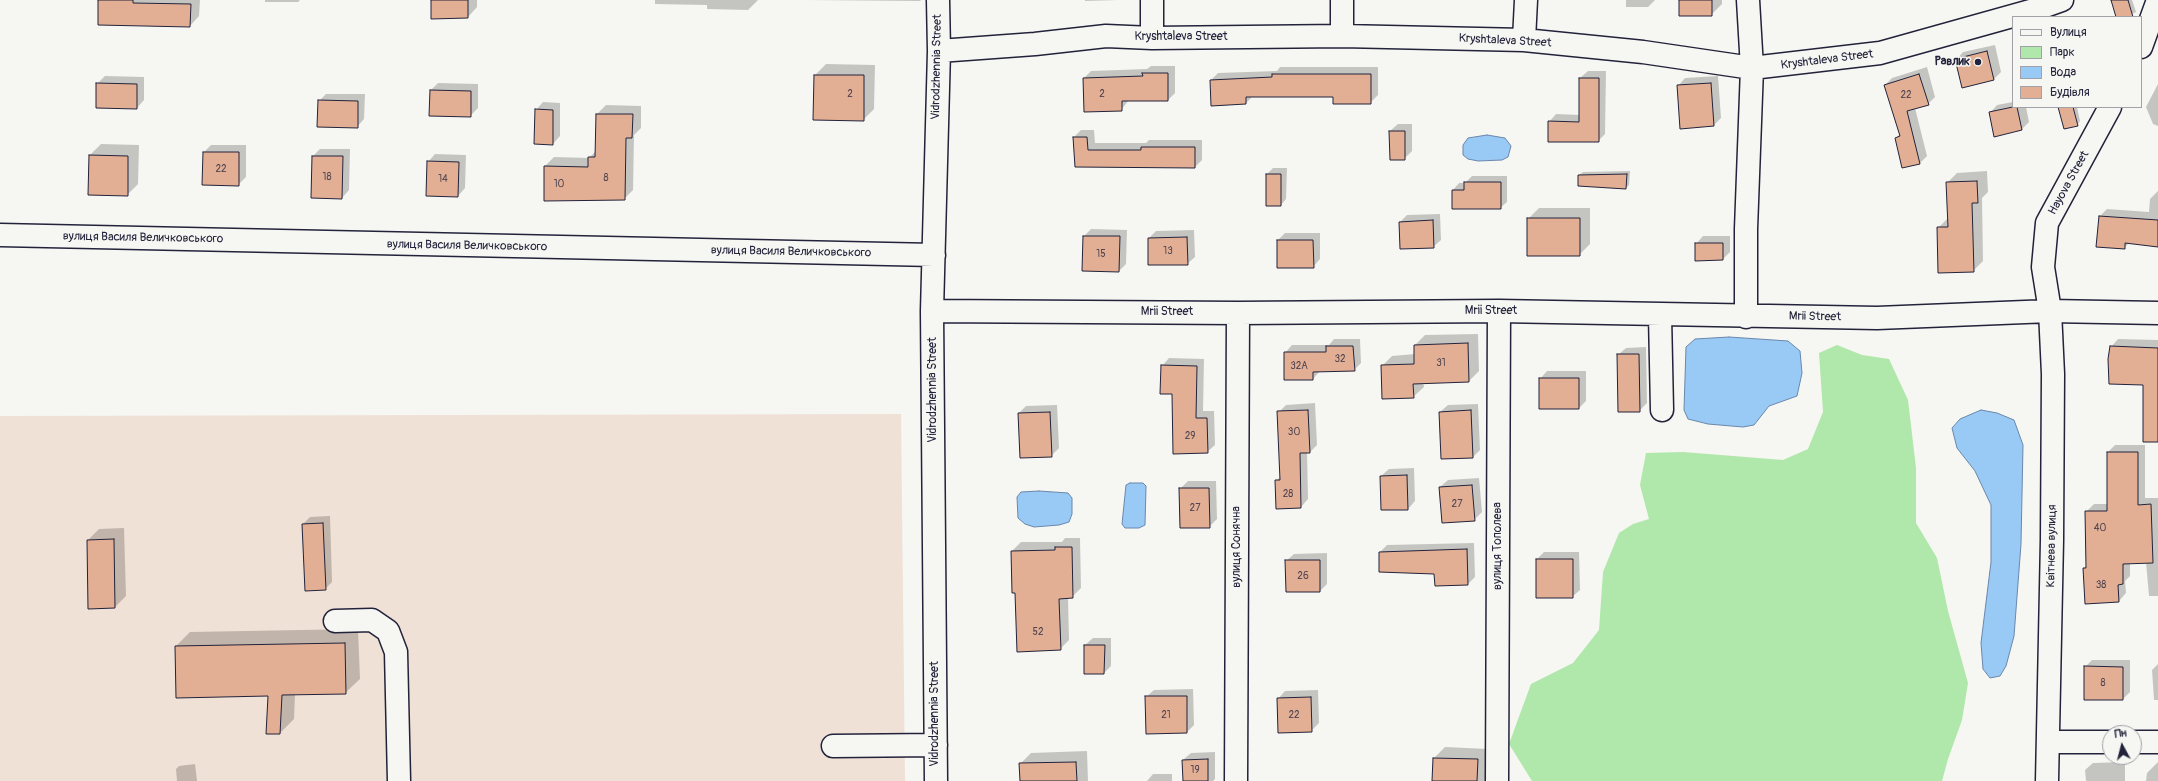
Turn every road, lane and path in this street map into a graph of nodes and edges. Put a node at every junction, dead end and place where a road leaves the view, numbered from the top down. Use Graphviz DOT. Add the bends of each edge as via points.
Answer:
graph roads {
  1 [pos="938,0"];
  2 [pos="1152,0"];
  3 [pos="1342,0"];
  4 [pos="1526,0"];
  5 [pos="1748,0"];
  6 [pos="2062,0"];
  7 [pos="2158,0"];
  8 [pos="2012,16"];
  9 [pos="2013,16"];
  10 [pos="1342,36"];
  11 [pos="1152,38"];
  12 [pos="1524,40"];
  13 [pos="2142,44"];
  14 [pos="939,51"];
  15 [pos="1752,68"];
  16 [pos="2109,108"];
  17 [pos="0,235"];
  18 [pos="934,255"];
  19 [pos="932,311"];
  20 [pos="1499,311"];
  21 [pos="2050,311"];
  22 [pos="2158,312"];
  23 [pos="1238,313"];
  24 [pos="1660,315"];
  25 [pos="1746,317"];
  26 [pos="1662,410"];
  27 [pos="335,621"];
  28 [pos="2049,742"];
  29 [pos="2102,742"];
  30 [pos="2142,742"];
  31 [pos="2158,742"];
  32 [pos="936,745"];
  33 [pos="833,746"];
  34 [pos="399,781"];
  35 [pos="936,781"];
  36 [pos="1236,781"];
  37 [pos="1497,781"];
  38 [pos="2047,781"];
  1 -- 14 [label="street, Vidrodzhennia Street"];
  2 -- 11 [label="street"];
  3 -- 10 [label="street"];
  4 -- 12 [label="street"];
  5 -- 15 [label="street"];
  6 -- 9 [label="street, Kryshtaleva Street"];
  7 -- 13 [label="street"];
  8 -- 15 [label="street, Kryshtaleva Street" via="1880,53"];
  10 -- 11 [label="street, Kryshtaleva Street"];
  10 -- 12 [label="street, Kryshtaleva Street"];
  11 -- 14 [label="street, Kryshtaleva Street" via="1106,36"];
  12 -- 15 [label="street, Kryshtaleva Street" via="1643,52"];
  14 -- 18 [label="street, Vidrodzhennia Street"];
  15 -- 25 [label="street" via="1746,229"];
  16 -- 21 [label="street, Hayova Street" via="2047,223 2043,267"];
  17 -- 18 [label="street, вулиця Василя Величковського"];
  18 -- 19 [label="street, Vidrodzhennia Street"];
  19 -- 23 [label="street, Mrii Street"];
  19 -- 32 [label="street, Vidrodzhennia Street"];
  20 -- 23 [label="street, Mrii Street"];
  20 -- 24 [label="street, Mrii Street"];
  20 -- 37 [label="street, вулиця Тополева"];
  21 -- 22 [label="street, Mrii Street"];
  21 -- 25 [label="street, Mrii Street" via="1876,318"];
  21 -- 28 [label="street, Квітнева вулиця" via="2053,374"];
  23 -- 36 [label="street, вулиця Сонячна"];
  24 -- 25 [label="street, Mrii Street"];
  24 -- 26 [label="street"];
  27 -- 34 [label="street" via="372,620 388,631 396,652"];
  28 -- 29 [label="street"];
  28 -- 38 [label="street, Квітнева вулиця"];
  30 -- 31 [label="street"];
  32 -- 33 [label="street"];
  32 -- 35 [label="street, Vidrodzhennia Street"];
}
